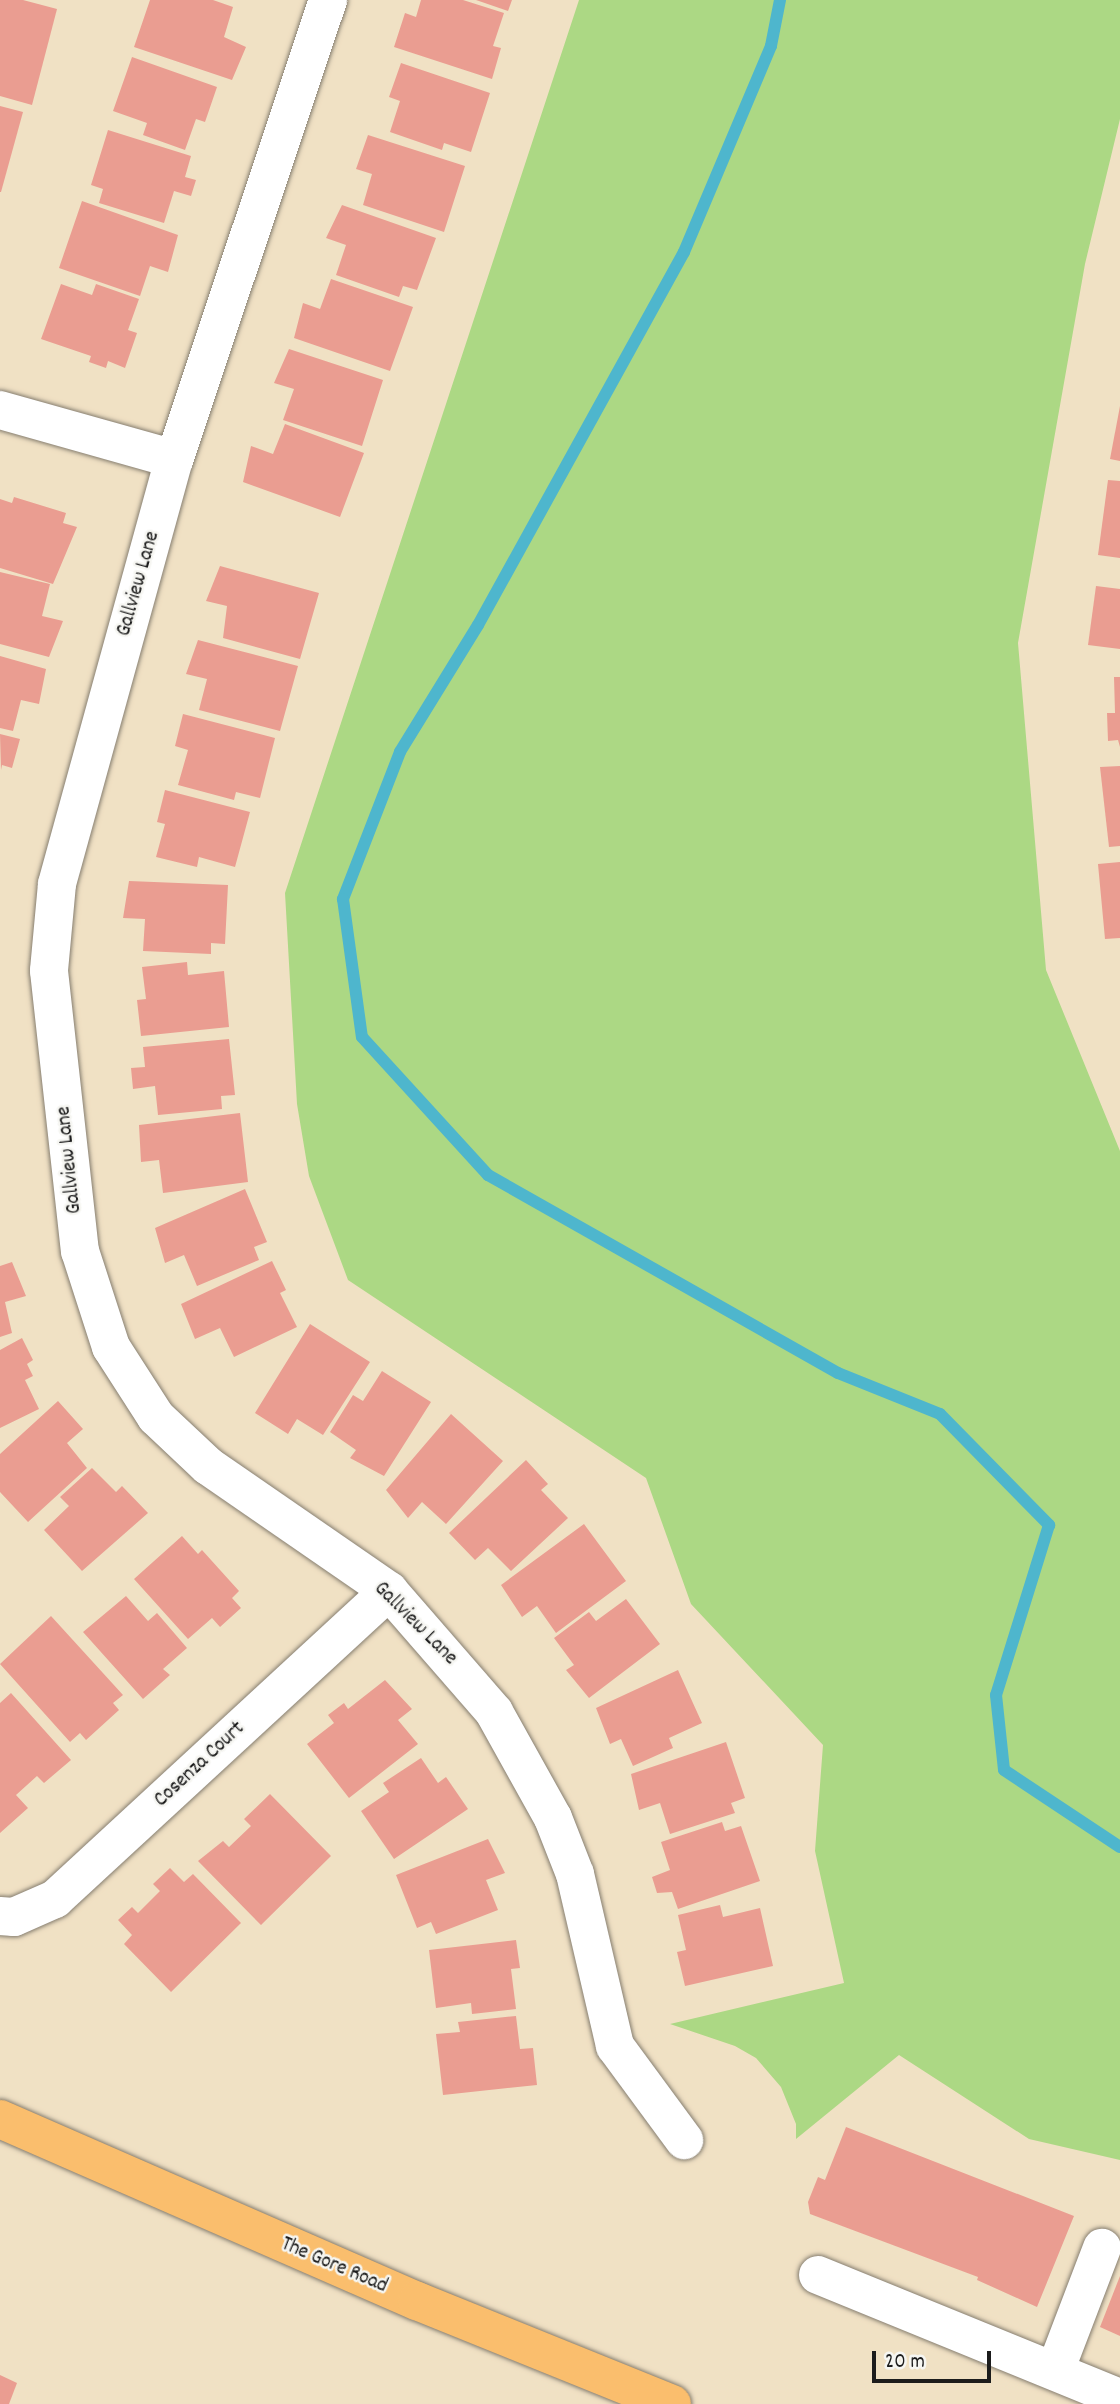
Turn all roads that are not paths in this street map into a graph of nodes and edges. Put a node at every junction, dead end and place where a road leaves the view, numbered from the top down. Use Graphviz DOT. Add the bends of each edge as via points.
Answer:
graph roads {
  1 [pos="328,0"];
  2 [pos="0,410"];
  3 [pos="174,459"];
  4 [pos="389,1591"];
  5 [pos="0,1916"];
  6 [pos="0,2119"];
  7 [pos="684,2140"];
  8 [pos="1102,2248"];
  9 [pos="818,2276"];
  10 [pos="1055,2371"];
  11 [pos="1120,2398"];
  12 [pos="672,2404"];
  1 -- 3 [label="street, Gallview Lane"];
  2 -- 3 [label="street"];
  3 -- 4 [label="street, Gallview Lane" via="70,831 50,941 49,971 80,1251 111,1346 156,1417 208,1466"];
  4 -- 5 [label="street, Cosenza Court" via="55,1899 14,1917"];
  4 -- 7 [label="street, Gallview Lane" via="468,1678 523,1760 575,1874 615,2046"];
  6 -- 12 [label="main road, The Gore Road" via="392,2290"];
  8 -- 10 [label="street"];
  9 -- 10 [label="street"];
  10 -- 11 [label="street"];
}
